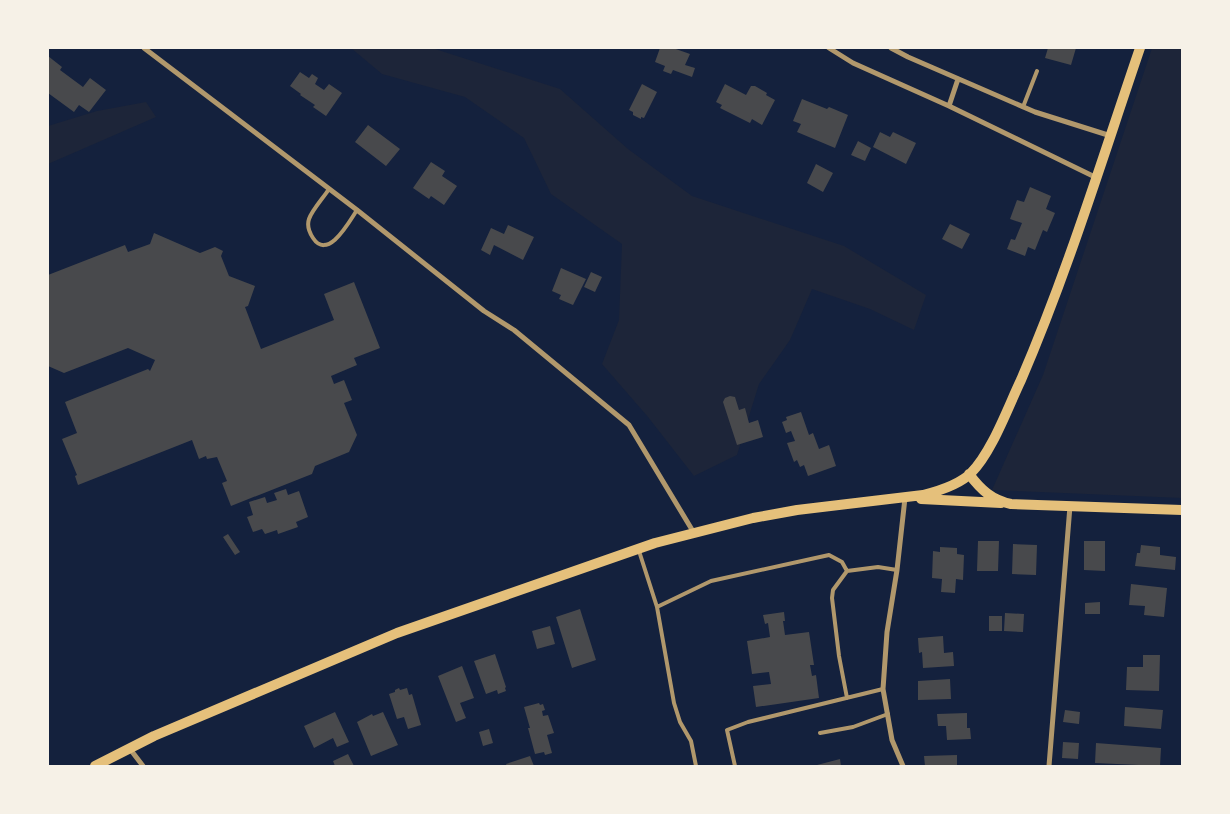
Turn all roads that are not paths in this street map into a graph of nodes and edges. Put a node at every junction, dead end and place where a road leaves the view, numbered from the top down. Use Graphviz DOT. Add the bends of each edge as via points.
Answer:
graph roads {
  1 [pos="144,48"];
  2 [pos="829,48"];
  3 [pos="891,48"];
  4 [pos="1140,48"];
  5 [pos="1037,71"];
  6 [pos="958,79"];
  7 [pos="949,106"];
  8 [pos="1023,107"];
  9 [pos="1111,136"];
  10 [pos="1098,178"];
  11 [pos="329,189"];
  12 [pos="357,210"];
  13 [pos="969,474"];
  14 [pos="905,498"];
  15 [pos="1011,504"];
  16 [pos="1070,506"];
  17 [pos="1182,510"];
  18 [pos="694,533"];
  19 [pos="638,549"];
  20 [pos="897,570"];
  21 [pos="847,571"];
  22 [pos="657,607"];
  23 [pos="883,689"];
  24 [pos="847,698"];
  25 [pos="888,714"];
  26 [pos="820,733"];
  27 [pos="129,748"];
  28 [pos="95,766"];
  29 [pos="143,766"];
  30 [pos="696,766"];
  31 [pos="735,766"];
  32 [pos="903,766"];
  33 [pos="1049,766"];
  1 -- 11 [label="street"];
  2 -- 7 [label="street" via="853,63"];
  3 -- 6 [label="street"];
  4 -- 9 [label="main road"];
  5 -- 8 [label="lane"];
  6 -- 7 [label="street"];
  6 -- 8 [label="street"];
  7 -- 10 [label="street"];
  8 -- 9 [label="street"];
  9 -- 10 [label="main road"];
  10 -- 13 [label="main road" via="1028,363 992,441"];
  11 -- 12 [label="street"];
  11 -- 12 [label="lane" via="309,218 309,231 320,245 335,241"];
  12 -- 18 [label="street" via="484,311 514,330 629,425"];
  13 -- 14 [label="main road" via="942,490"];
  13 -- 15 [label="main road" via="988,494"];
  14 -- 15 [label="main road"];
  14 -- 18 [label="main road" via="797,510"];
  14 -- 20 [label="street"];
  15 -- 16 [label="main road"];
  16 -- 17 [label="main road"];
  16 -- 33 [label="street"];
  18 -- 19 [label="main road"];
  19 -- 22 [label="lane"];
  19 -- 27 [label="main road" via="397,633"];
  20 -- 21 [label="lane" via="878,567"];
  20 -- 23 [label="street" via="887,632"];
  21 -- 22 [label="lane" via="842,562 829,555 711,581"];
  21 -- 24 [label="lane" via="833,590 832,598"];
  22 -- 30 [label="lane" via="674,703 680,722 692,741"];
  23 -- 24 [label="lane"];
  23 -- 25 [label="street"];
  24 -- 31 [label="lane" via="727,730"];
  25 -- 26 [label="lane" via="853,727"];
  25 -- 32 [label="street" via="892,740"];
  27 -- 28 [label="main road"];
  27 -- 29 [label="street"];
}
